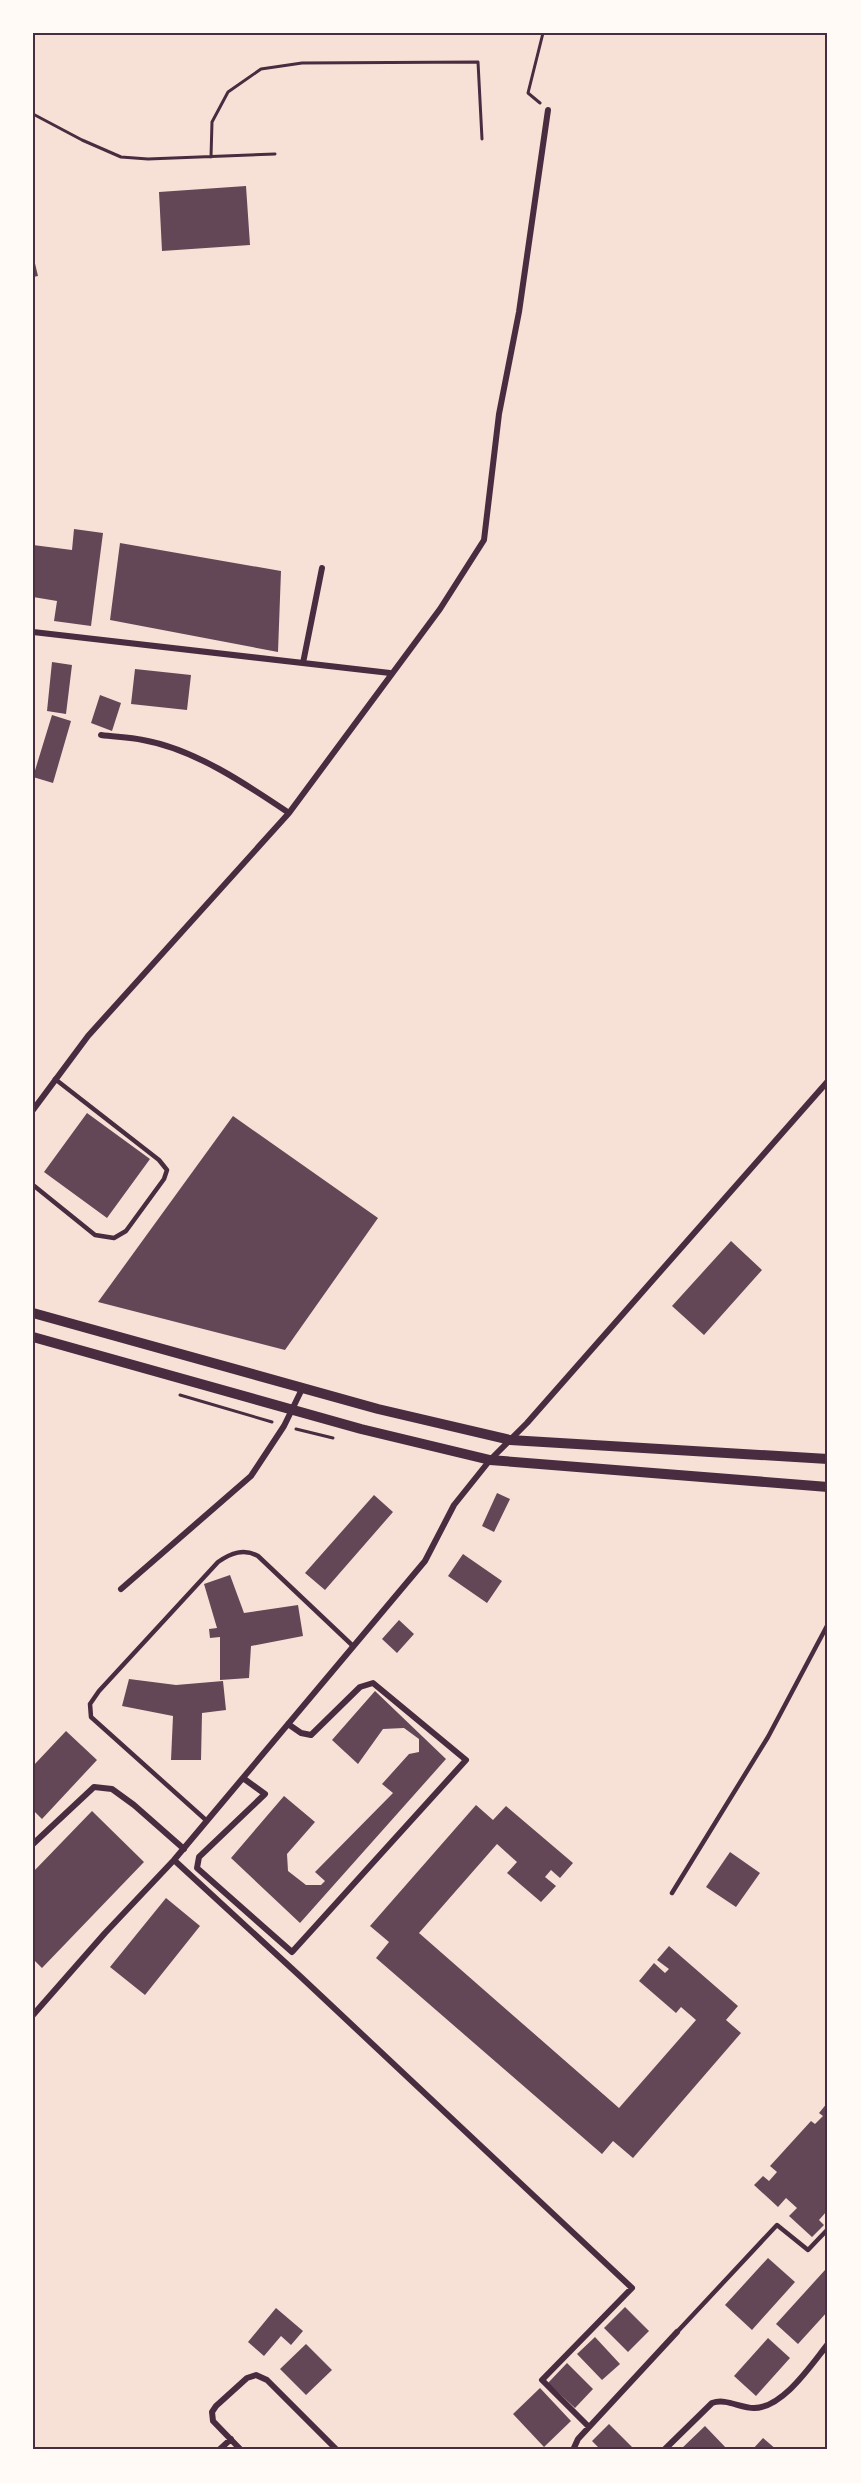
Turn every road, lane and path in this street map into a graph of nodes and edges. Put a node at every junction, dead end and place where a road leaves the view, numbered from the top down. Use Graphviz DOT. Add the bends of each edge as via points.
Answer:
graph roads {
  1 [pos="543,33"];
  2 [pos="548,110"];
  3 [pos="33,114"];
  4 [pos="482,139"];
  5 [pos="275,154"];
  6 [pos="211,157"];
  7 [pos="322,568"];
  8 [pos="33,632"];
  9 [pos="303,663"];
  10 [pos="390,674"];
  11 [pos="101,735"];
  12 [pos="288,813"];
  13 [pos="56,1079"];
  14 [pos="828,1081"];
  15 [pos="33,1110"];
  16 [pos="33,1185"];
  17 [pos="33,1313"];
  18 [pos="33,1337"];
  19 [pos="303,1387"];
  20 [pos="293,1410"];
  21 [pos="510,1440"];
  22 [pos="828,1459"];
  23 [pos="490,1460"];
  24 [pos="828,1487"];
  25 [pos="121,1589"];
  26 [pos="828,1624"];
  27 [pos="353,1646"];
  28 [pos="288,1724"];
  29 [pos="243,1778"];
  30 [pos="207,1821"];
  31 [pos="33,1844"];
  32 [pos="184,1849"];
  33 [pos="174,1860"];
  34 [pos="672,1893"];
  35 [pos="33,2015"];
  36 [pos="828,2229"];
  37 [pos="677,2332"];
  38 [pos="828,2344"];
  39 [pos="589,2427"];
  40 [pos="231,2439"];
  41 [pos="219,2450"];
  42 [pos="241,2450"];
  43 [pos="337,2450"];
  44 [pos="573,2450"];
  45 [pos="664,2450"];
  1 -- 2 [label="path" via="528,93"];
  2 -- 10 [label="street" via="519,312 499,414 484,540 440,609"];
  3 -- 6 [label="path" via="121,157"];
  4 -- 6 [label="path" via="478,62 302,63 261,69 228,92 212,122"];
  5 -- 6 [label="path"];
  7 -- 9 [label="street"];
  8 -- 9 [label="street"];
  9 -- 10 [label="street"];
  10 -- 12 [label="street"];
  11 -- 12 [label="street" via="145,740 189,756 244,782"];
  12 -- 13 [label="street" via="88,1036"];
  13 -- 15 [label="street"];
  13 -- 16 [label="lane" via="167,1170 126,1231 114,1238 95,1235"];
  14 -- 21 [label="street"];
  17 -- 19 [label="street"];
  18 -- 20 [label="street"];
  19 -- 20 [label="street"];
  19 -- 21 [label="street"];
  20 -- 23 [label="street"];
  20 -- 25 [label="street" via="251,1476"];
  21 -- 22 [label="street"];
  21 -- 23 [label="street"];
  23 -- 24 [label="street"];
  23 -- 27 [label="street" via="454,1505 425,1561"];
  26 -- 34 [label="lane" via="768,1737"];
  27 -- 28 [label="street"];
  27 -- 30 [label="lane" via="258,1556 250,1551 240,1552 218,1562 99,1691 90,1704 91,1717"];
  28 -- 29 [label="street"];
  28 -- 29 [label="street" via="311,1735 360,1687 373,1683 466,1760 292,1952 197,1868 199,1857 265,1794"];
  29 -- 30 [label="street"];
  30 -- 32 [label="street"];
  31 -- 32 [label="street" via="94,1787 112,1789"];
  32 -- 33 [label="street"];
  33 -- 35 [label="street"];
  33 -- 39 [label="street" via="632,2288 542,2380"];
  36 -- 37 [label="lane" via="808,2250 777,2225"];
  37 -- 39 [label="street"];
  38 -- 45 [label="street" via="779,2399 754,2408 722,2401 712,2403"];
  39 -- 44 [label="street"];
  40 -- 41 [label="street"];
  40 -- 42 [label="street"];
  40 -- 43 [label="street" via="213,2421 212,2412 256,2375 267,2380"];
}
